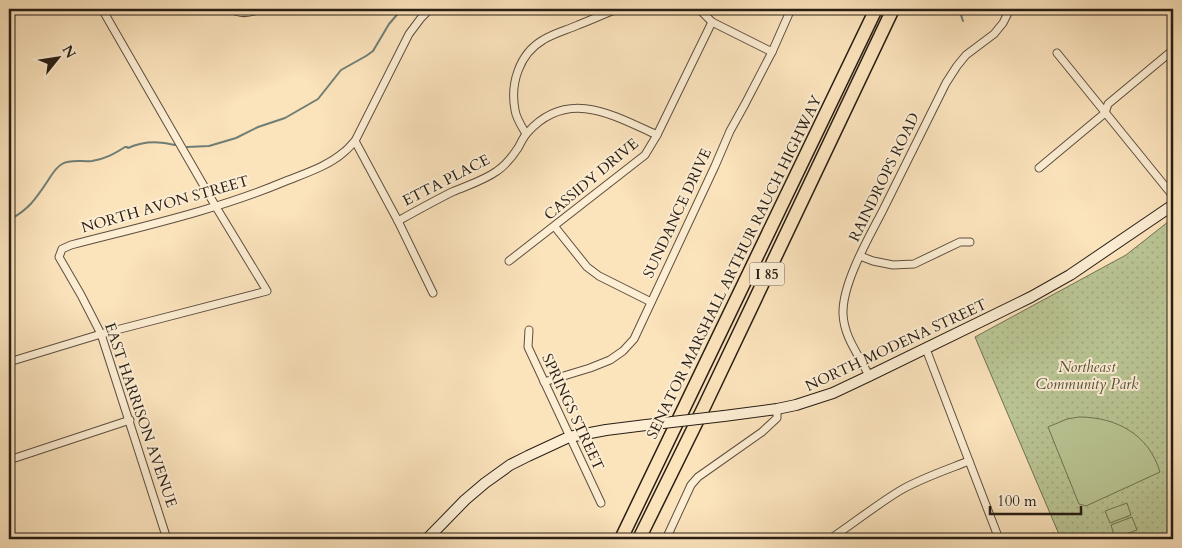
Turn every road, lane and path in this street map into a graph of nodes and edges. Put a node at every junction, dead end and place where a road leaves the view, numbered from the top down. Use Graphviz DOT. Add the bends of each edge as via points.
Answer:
graph roads {
  1 [pos="102,9"];
  2 [pos="232,9"];
  3 [pos="259,9"];
  4 [pos="617,9"];
  5 [pos="699,9"];
  6 [pos="791,9"];
  7 [pos="876,9"];
  8 [pos="893,9"];
  9 [pos="1010,9"];
  10 [pos="428,11"];
  11 [pos="712,22"];
  12 [pos="1173,50"];
  13 [pos="772,52"];
  14 [pos="1057,53"];
  15 [pos="1105,113"];
  16 [pos="526,134"];
  17 [pos="657,135"];
  18 [pos="355,141"];
  19 [pos="1039,168"];
  20 [pos="1173,196"];
  21 [pos="1173,205"];
  22 [pos="216,207"];
  23 [pos="398,221"];
  24 [pos="554,227"];
  25 [pos="970,242"];
  26 [pos="62,249"];
  27 [pos="860,256"];
  28 [pos="509,261"];
  29 [pos="433,293"];
  30 [pos="651,302"];
  31 [pos="529,330"];
  32 [pos="101,334"];
  33 [pos="926,348"];
  34 [pos="9,362"];
  35 [pos="869,376"];
  36 [pos="544,382"];
  37 [pos="777,410"];
  38 [pos="130,420"];
  39 [pos="570,437"];
  40 [pos="9,460"];
  41 [pos="969,461"];
  42 [pos="601,503"];
  43 [pos="167,539"];
  44 [pos="427,539"];
  45 [pos="622,539"];
  46 [pos="639,539"];
  47 [pos="666,539"];
  48 [pos="830,539"];
  49 [pos="999,539"];
  1 -- 22 [label="street"];
  2 -- 3 [label="street" via="244,14"];
  4 -- 16 [label="street" via="556,34 529,51 518,70 513,96 515,112"];
  5 -- 11 [label="street"];
  6 -- 13 [label="street, SUNDANCE DRIVE"];
  7 -- 45 [label="highway, SENATOR MARSHALL ARTHUR RAUCH HIGHWAY / I 85"];
  8 -- 46 [label="highway, SENATOR MARSHALL ARTHUR RAUCH HIGHWAY / I 85"];
  9 -- 27 [label="street, RAINDROPS ROAD" via="994,34 966,56 946,83"];
  10 -- 18 [label="street, NORTH AVON STREET" via="409,34"];
  11 -- 13 [label="street"];
  11 -- 17 [label="street, CASSIDY DRIVE"];
  12 -- 15 [label="street" via="1108,104"];
  13 -- 30 [label="street, SUNDANCE DRIVE" via="730,131"];
  14 -- 15 [label="street"];
  15 -- 19 [label="street"];
  15 -- 20 [label="street"];
  16 -- 17 [label="street, ETTA PLACE" via="542,119 559,111 578,108 620,118"];
  16 -- 23 [label="street, ETTA PLACE" via="512,158 499,170"];
  17 -- 24 [label="street, CASSIDY DRIVE" via="645,155"];
  18 -- 22 [label="street, NORTH AVON STREET" via="326,164"];
  18 -- 23 [label="street"];
  21 -- 33 [label="street, NORTH MODENA STREET" via="1070,275"];
  22 -- 26 [label="street, NORTH AVON STREET"];
  22 -- 32 [label="street" via="267,292"];
  23 -- 29 [label="street"];
  24 -- 28 [label="street, CASSIDY DRIVE"];
  24 -- 30 [label="street" via="587,267"];
  25 -- 27 [label="street" via="960,242 914,264 893,265"];
  26 -- 32 [label="street, EAST HARRISON AVENUE" via="60,257"];
  27 -- 35 [label="street, RAINDROPS ROAD" via="846,290 843,316 846,334"];
  30 -- 36 [label="street, SUNDANCE DRIVE" via="634,339 623,351 590,368"];
  31 -- 36 [label="street, SPRINGS STREET" via="528,348"];
  32 -- 34 [label="street"];
  32 -- 38 [label="street, EAST HARRISON AVENUE"];
  33 -- 35 [label="street, NORTH MODENA STREET"];
  33 -- 41 [label="street"];
  35 -- 37 [label="street, NORTH MODENA STREET" via="812,401"];
  36 -- 39 [label="street, SPRINGS STREET"];
  37 -- 39 [label="street, NORTH MODENA STREET, bridge"];
  37 -- 47 [label="street" via="777,418 772,424 698,477"];
  38 -- 40 [label="street"];
  38 -- 43 [label="street, EAST HARRISON AVENUE"];
  39 -- 42 [label="street, SPRINGS STREET"];
  39 -- 44 [label="street, NORTH MODENA STREET" via="510,465 465,500"];
  41 -- 48 [label="street" via="902,489"];
  41 -- 49 [label="street"];
}
